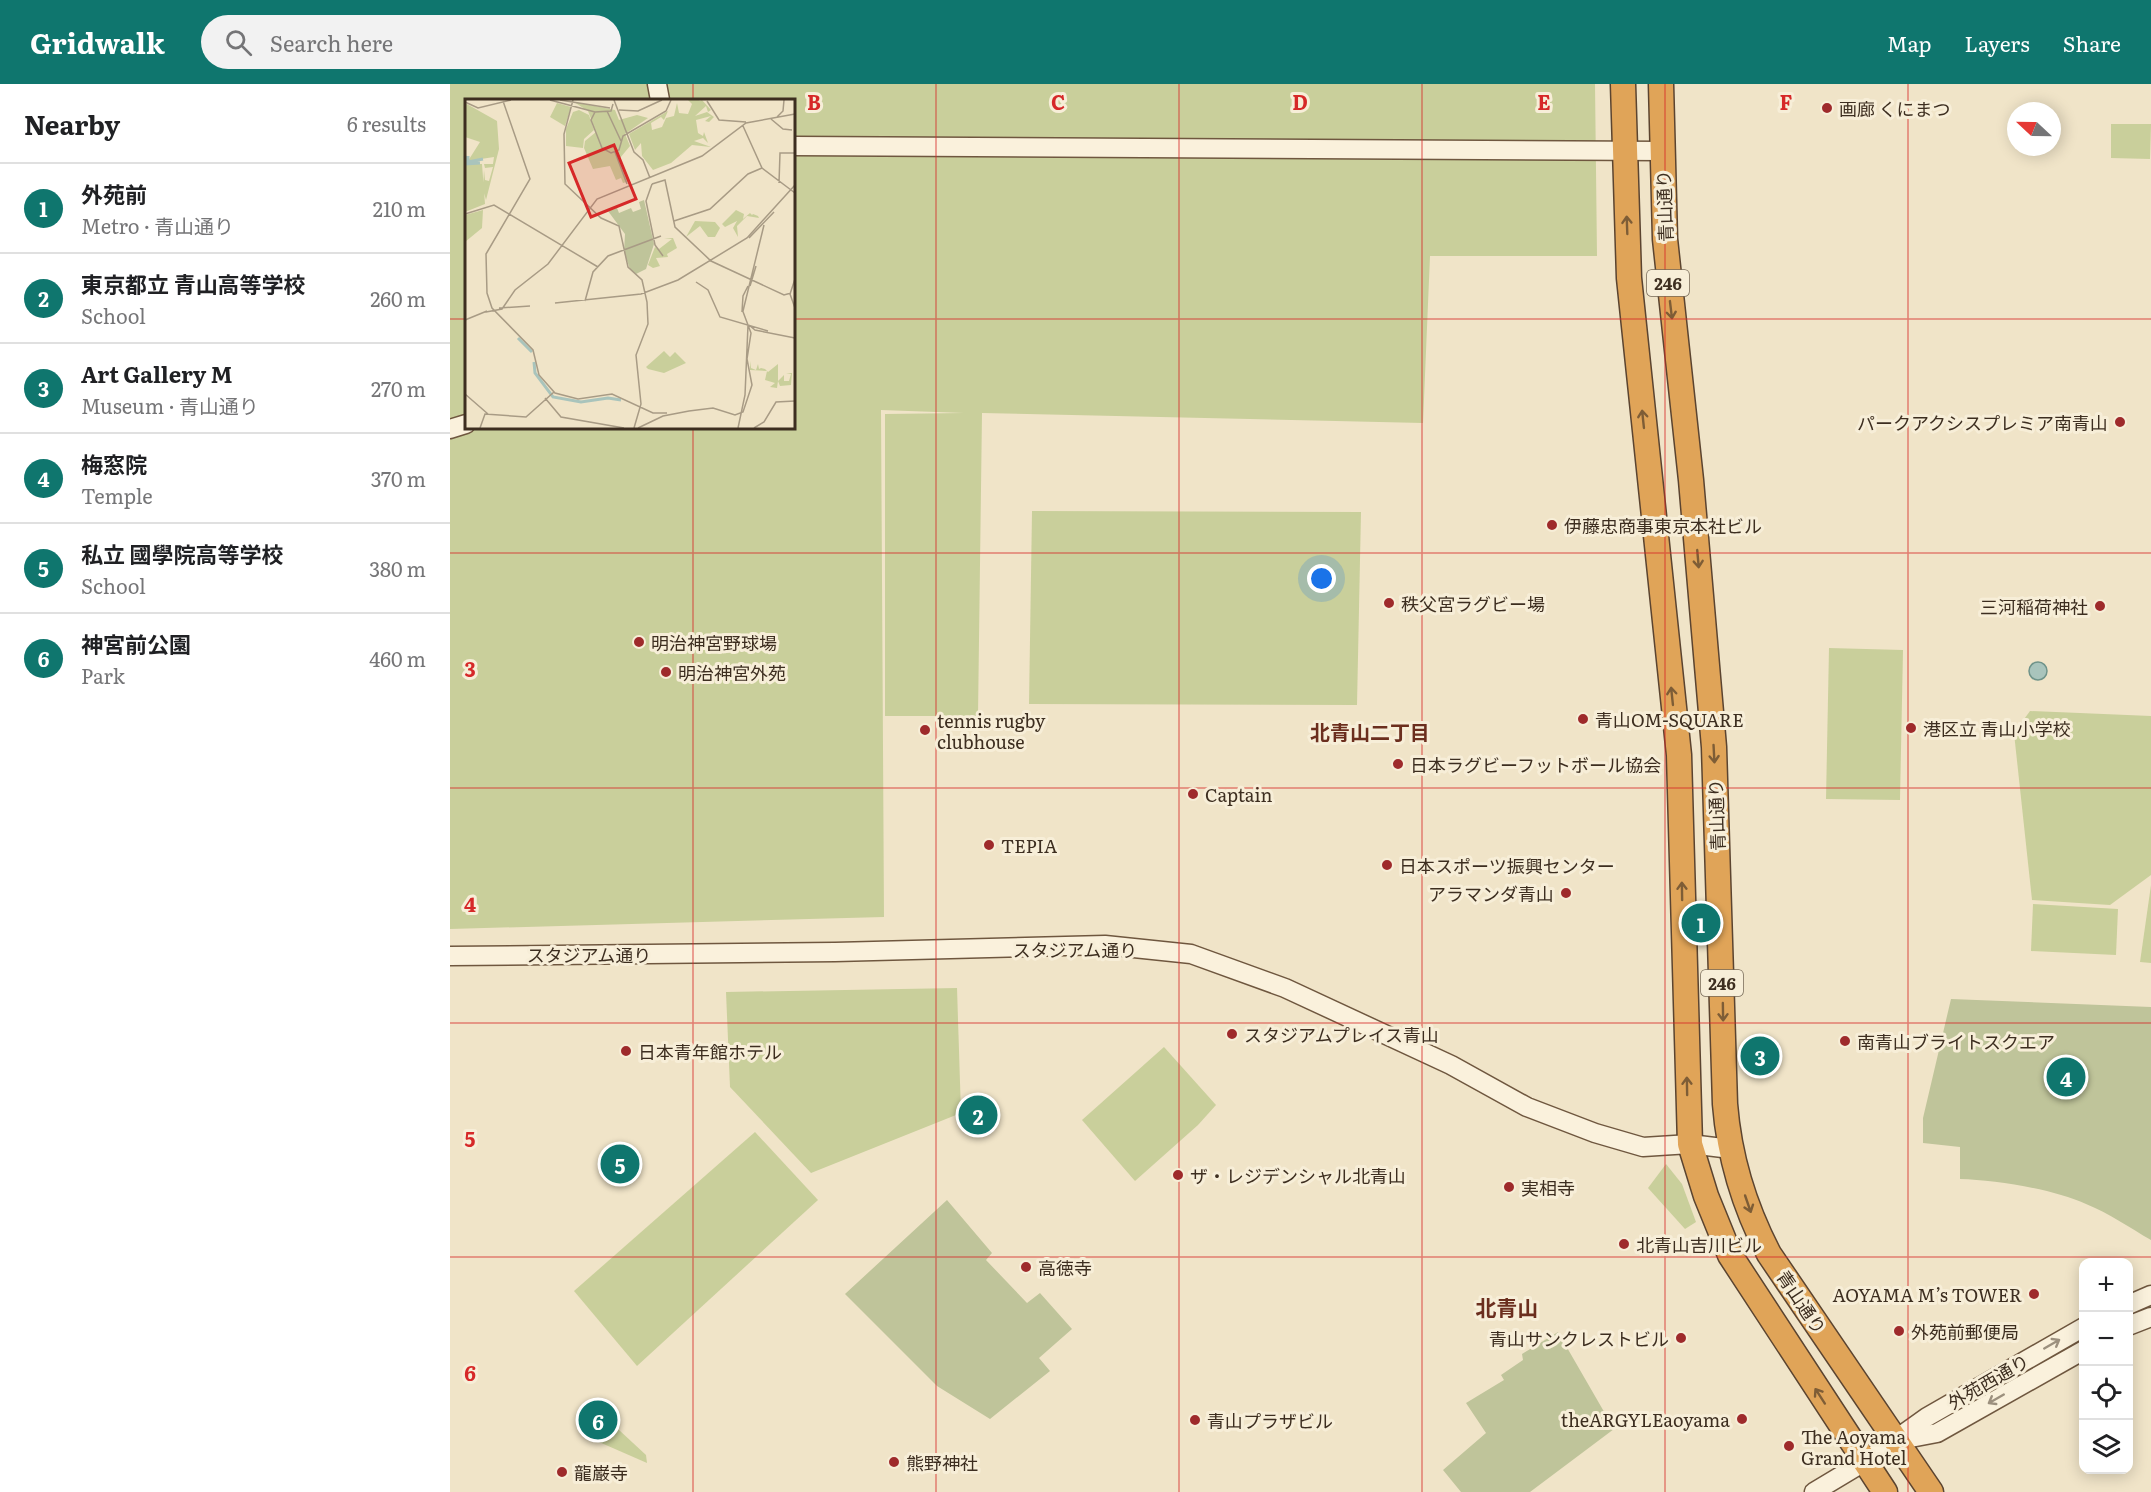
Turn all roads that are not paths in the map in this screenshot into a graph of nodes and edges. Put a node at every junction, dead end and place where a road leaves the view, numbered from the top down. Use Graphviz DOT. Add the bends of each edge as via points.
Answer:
graph roads {
  1 [pos="657,84"];
  2 [pos="1623,84"];
  3 [pos="1661,84"];
  4 [pos="660,99"];
  5 [pos="795,146"];
  6 [pos="1624,151"];
  7 [pos="1662,151"];
  8 [pos="465,424"];
  9 [pos="450,429"];
  10 [pos="450,956"];
  11 [pos="1690,1144"];
  12 [pos="1731,1149"];
  13 [pos="2151,1295"];
  14 [pos="2133,1303"];
  15 [pos="2151,1317"];
  16 [pos="2133,1324"];
  17 [pos="2079,1330"];
  18 [pos="2079,1353"];
  19 [pos="1895,1441"];
  20 [pos="1864,1462"];
  21 [pos="1814,1492"];
  22 [pos="1885,1492"];
  23 [pos="1931,1492"];
  1 -- 4 [label="main road"];
  2 -- 6 [label="highway, 青山通り / 246"];
  3 -- 7 [label="highway, 青山通り / 246"];
  5 -- 6 [label="main road"];
  6 -- 7 [label="main road"];
  11 -- 6 [label="highway, 青山通り / 246, one-way" via="1678,755 1629,278"];
  7 -- 12 [label="highway, 青山通り / 246, one-way" via="1668,279 1691,480 1714,747 1725,1104"];
  8 -- 9 [label="main road"];
  10 -- 11 [label="main road, スタジアム通り" via="1105,945 1191,954 1286,988 1451,1065 1527,1107 1595,1133 1643,1147"];
  11 -- 12 [label="main road, スタジアム通り"];
  20 -- 11 [label="highway, 青山通り / 246, one-way" via="1730,1255"];
  12 -- 19 [label="highway, 青山通り / 246, one-way" via="1769,1254"];
  13 -- 14 [label="main road"];
  15 -- 16 [label="main road"];
  19 -- 17 [label="main road, 外苑西通り, one-way" via="1927,1417"];
  18 -- 19 [label="main road, 外苑西通り, one-way" via="1937,1433"];
  19 -- 20 [label="main road, 外苑西通り"];
  19 -- 23 [label="highway, 青山通り / 246"];
  20 -- 21 [label="main road, 外苑西通り"];
  20 -- 22 [label="highway, 青山通り / 246"];
}
